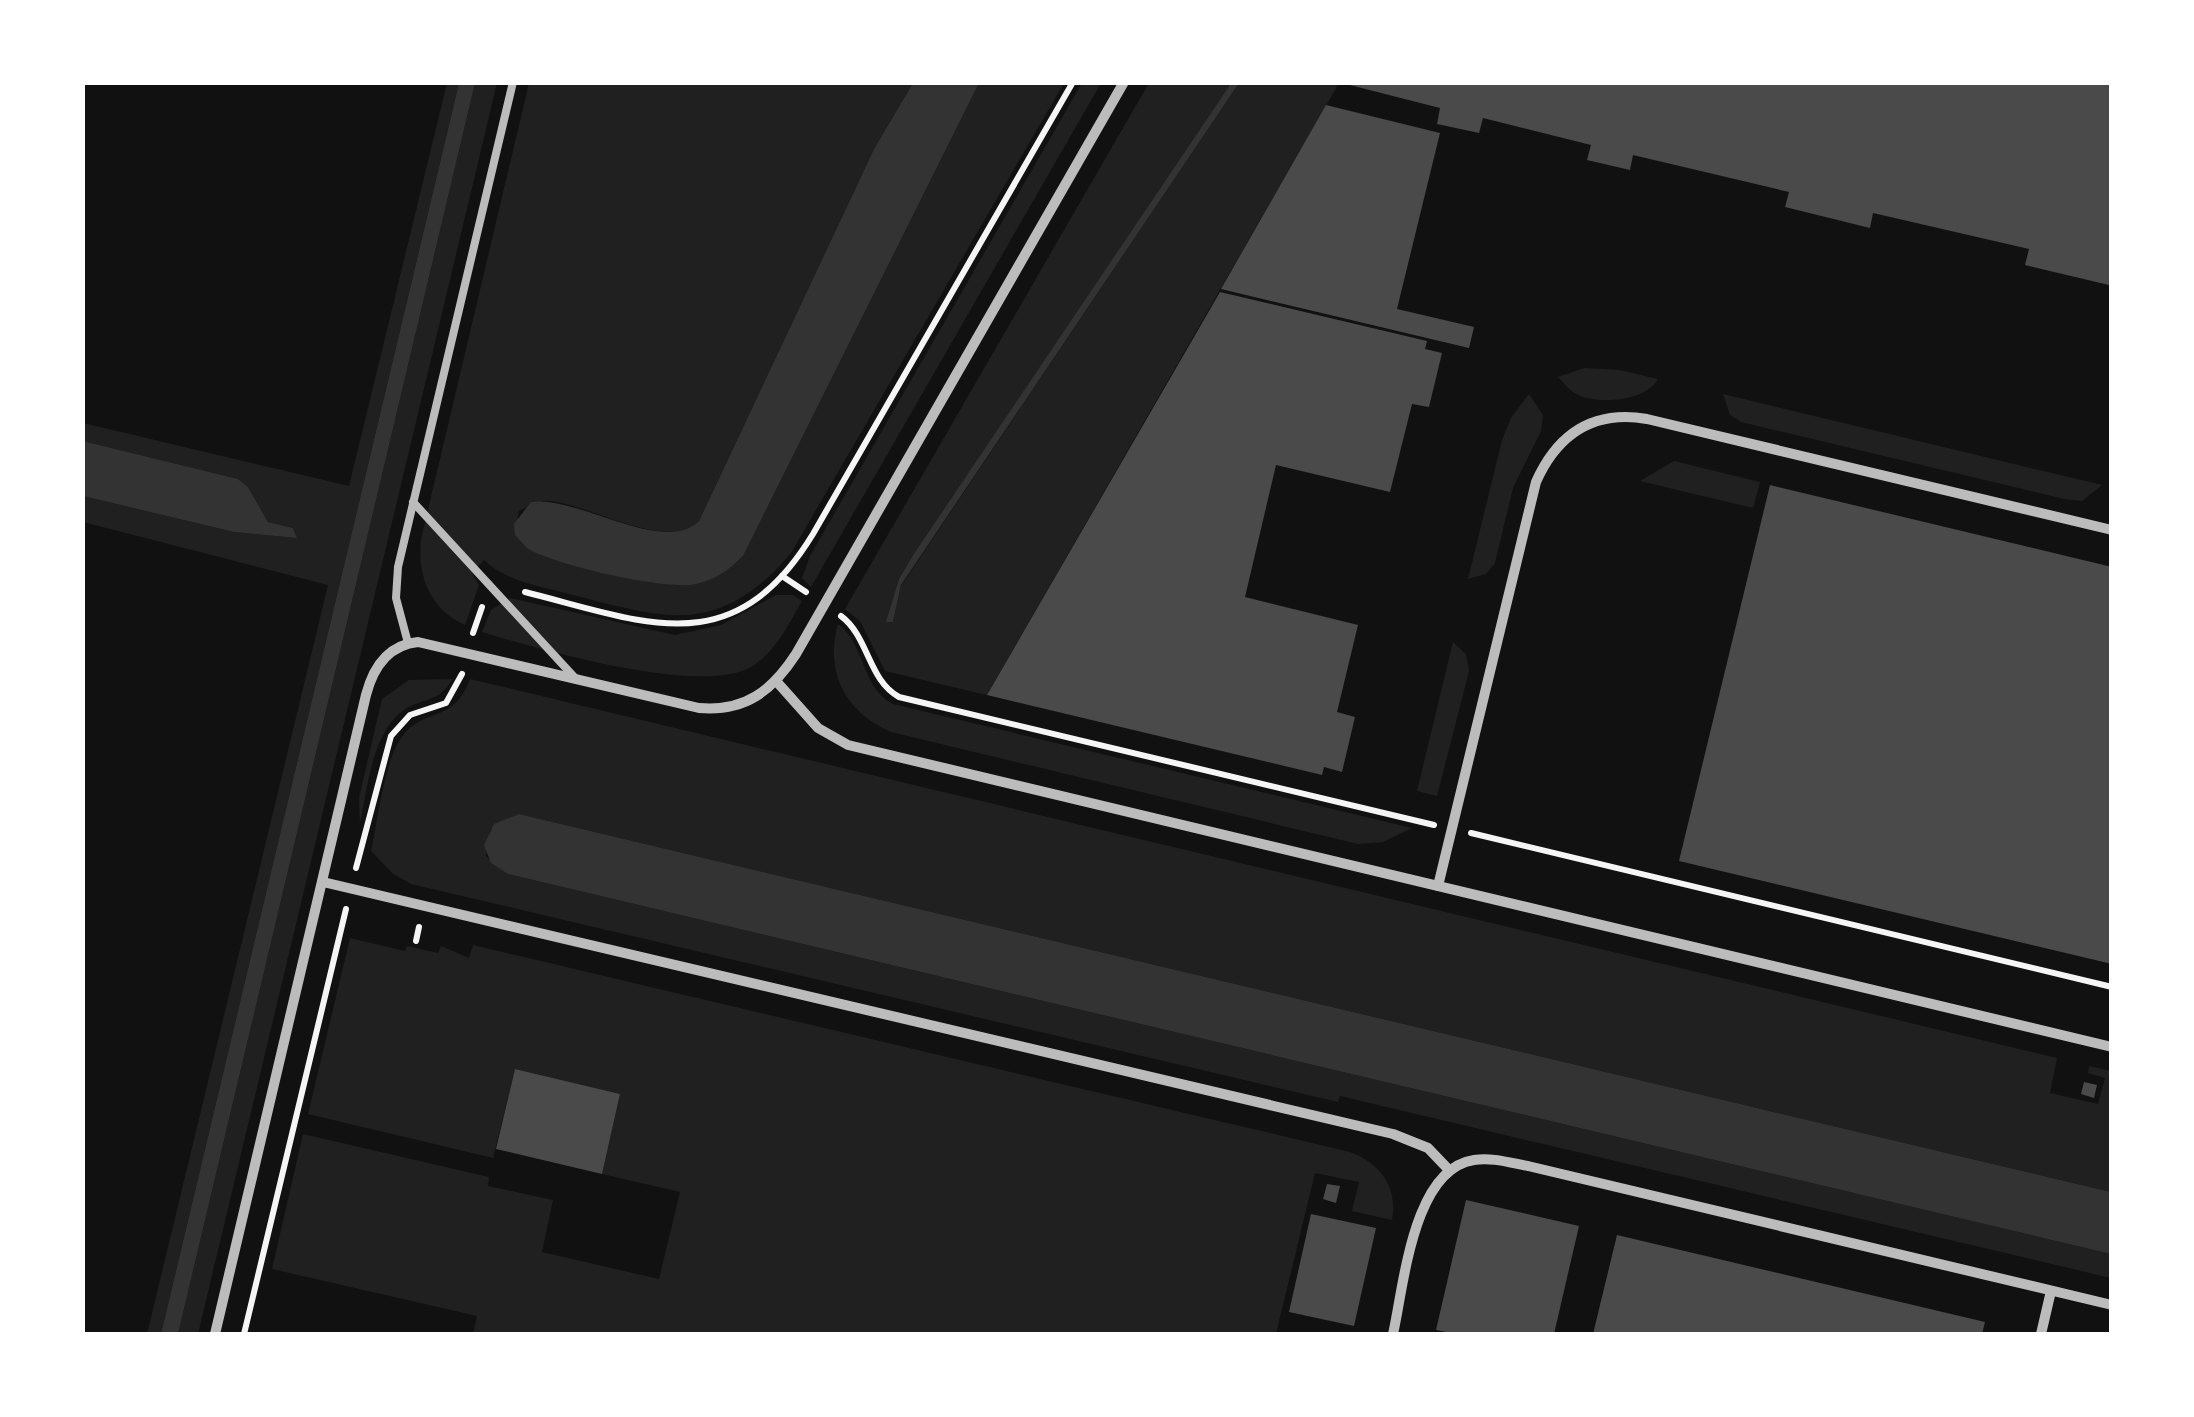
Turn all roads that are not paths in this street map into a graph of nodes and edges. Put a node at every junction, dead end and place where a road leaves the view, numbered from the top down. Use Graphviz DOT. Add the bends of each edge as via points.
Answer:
graph roads {
  1 [pos="512,82"];
  2 [pos="1124,82"];
  3 [pos="413,502"];
  4 [pos="2112,530"];
  5 [pos="408,643"];
  6 [pos="577,680"];
  7 [pos="776,682"];
  8 [pos="323,882"];
  9 [pos="1438,886"];
  10 [pos="2112,1048"];
  11 [pos="1449,1170"];
  12 [pos="2052,1290"];
  13 [pos="2112,1305"];
  14 [pos="215,1334"];
  15 [pos="1392,1334"];
  16 [pos="2041,1334"];
  1 -- 3 [label="lane"];
  2 -- 7 [label="street"];
  3 -- 5 [label="lane" via="396,590"];
  3 -- 6 [label="lane"];
  4 -- 9 [label="street" via="1647,419 1613,416 1584,424 1550,454 1536,482"];
  5 -- 6 [label="street"];
  5 -- 8 [label="street" via="384,657 368,687"];
  6 -- 7 [label="street" via="706,709 739,706"];
  7 -- 9 [label="street" via="818,728 848,746"];
  8 -- 11 [label="street" via="1393,1134 1428,1148"];
  8 -- 14 [label="street"];
  9 -- 10 [label="street"];
  11 -- 12 [label="street" via="1475,1160 1505,1161"];
  11 -- 15 [label="street" via="1425,1202"];
  12 -- 13 [label="street"];
  12 -- 16 [label="street"];
}
